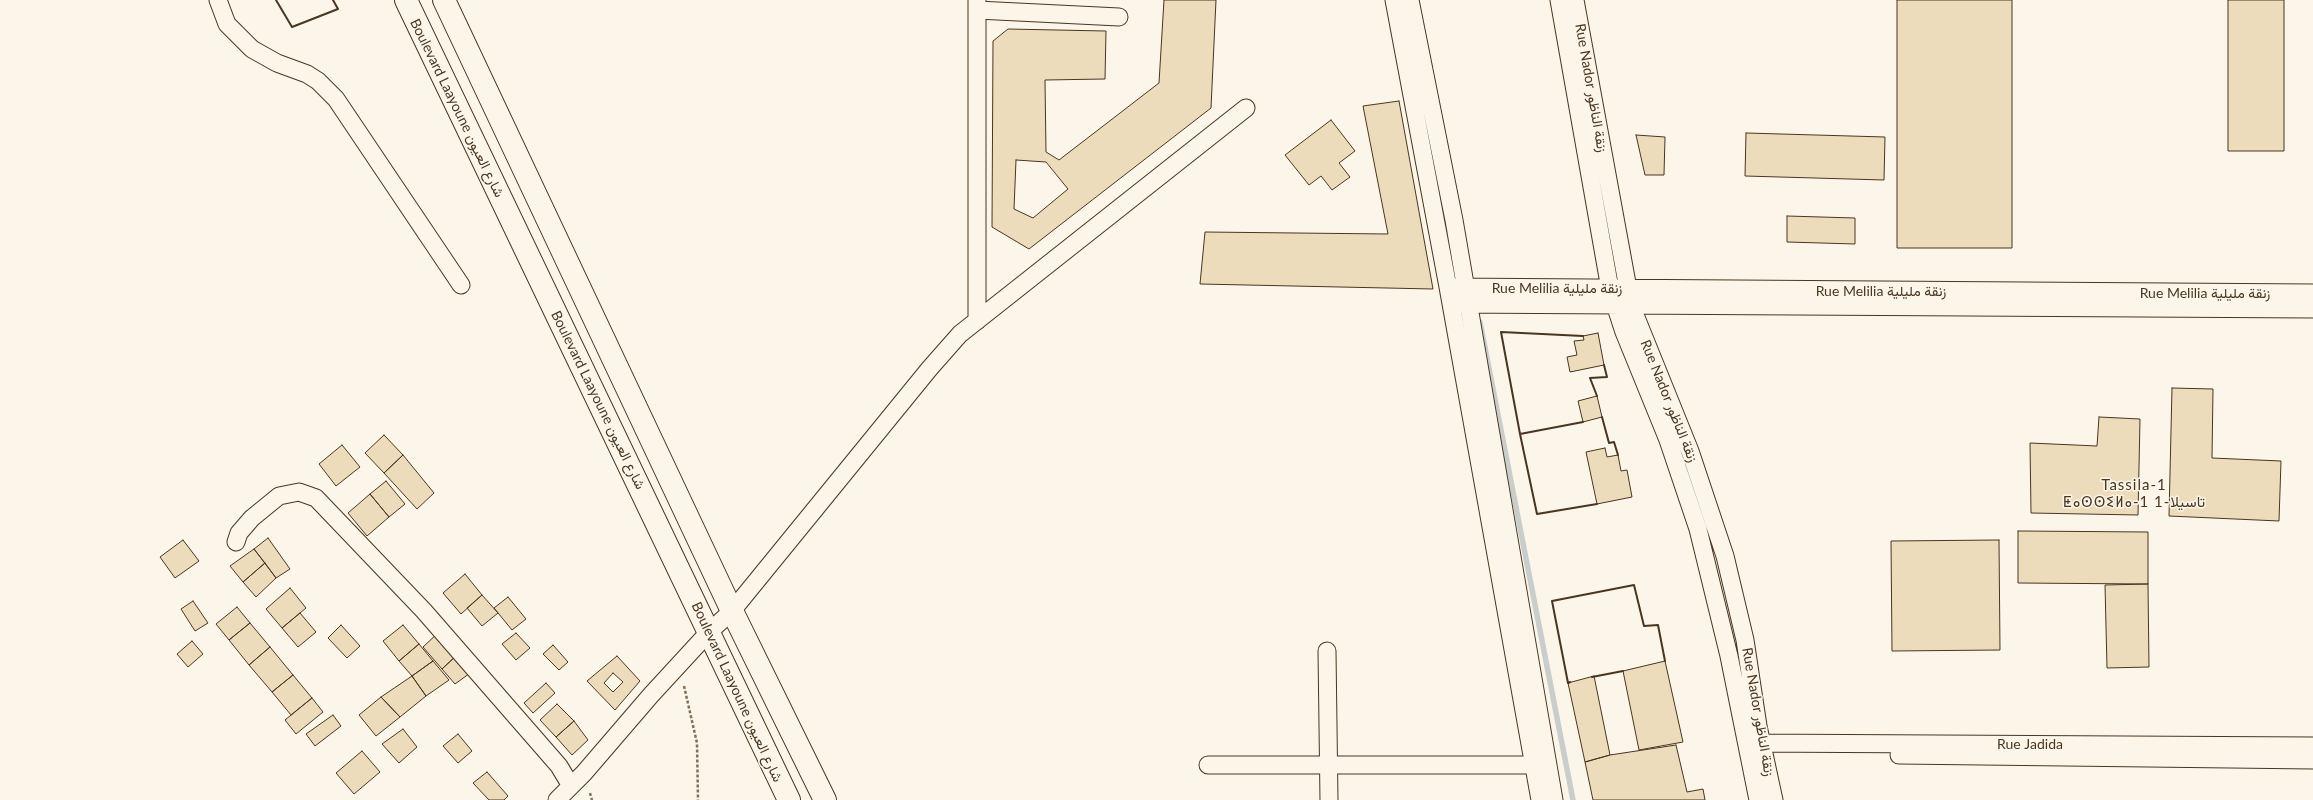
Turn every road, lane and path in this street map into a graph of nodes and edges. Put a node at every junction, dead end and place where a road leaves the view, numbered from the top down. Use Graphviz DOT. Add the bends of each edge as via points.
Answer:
graph roads {
  1 [pos="218,0"];
  2 [pos="406,0"];
  3 [pos="444,0"];
  4 [pos="1394,0"];
  5 [pos="1410,0"];
  6 [pos="1559,0"];
  7 [pos="1575,0"];
  8 [pos="977,5"];
  9 [pos="1119,17"];
  10 [pos="1246,108"];
  11 [pos="461,285"];
  12 [pos="2313,293"];
  13 [pos="1458,296"];
  14 [pos="1621,297"];
  15 [pos="2313,309"];
  16 [pos="977,321"];
  17 [pos="236,542"];
  18 [pos="732,611"];
  19 [pos="709,632"];
  20 [pos="1327,651"];
  21 [pos="679,665"];
  22 [pos="2313,746"];
  23 [pos="1755,748"];
  24 [pos="2313,760"];
  25 [pos="1208,765"];
  26 [pos="1328,765"];
  27 [pos="1541,765"];
  28 [pos="571,786"];
  29 [pos="558,800"];
  30 [pos="698,800"];
  31 [pos="789,800"];
  32 [pos="825,800"];
  33 [pos="1329,800"];
  34 [pos="1540,800"];
  35 [pos="1554,800"];
  36 [pos="1758,800"];
  37 [pos="1774,800"];
  1 -- 11 [label="street" via="227,24 252,49 277,63 307,74 336,99"];
  2 -- 19 [label="street, Boulevard Laayoune شارع العيون"];
  3 -- 18 [label="street"];
  4 -- 13 [label="street"];
  5 -- 13 [label="street" via="1454,220"];
  6 -- 14 [label="street, Rue Nador زنقة الناظور"];
  7 -- 14 [label="street, Rue Nador زنقة الناظور"];
  8 -- 9 [label="street"];
  8 -- 16 [label="street"];
  10 -- 16 [label="street"];
  12 -- 14 [label="street, Rue Melilia زنقة مليلية"];
  13 -- 14 [label="street, Rue Melilia زنقة مليلية"];
  13 -- 27 [label="street"];
  14 -- 15 [label="street, Rue Melilia زنقة مليلية"];
  14 -- 23 [label="street, Rue Nador زنقة الناظور" via="1690,451 1725,556 1745,640"];
  16 -- 18 [label="street" via="960,334 930,368"];
  17 -- 28 [label="street" via="239,533 252,518 279,496 299,492 316,498 424,611 559,766"];
  18 -- 19 [label="street"];
  18 -- 32 [label="street"];
  19 -- 21 [label="street"];
  19 -- 31 [label="street, Boulevard Laayoune شارع العيون"];
  20 -- 26 [label="street"];
  21 -- 28 [label="street"];
  21 -- 30 [label="path" via="697,743"];
  22 -- 23 [label="street, Rue Jadida"];
  23 -- 24 [label="street, Rue Jadida"];
  23 -- 36 [label="street, Rue Nador زنقة الناظور"];
  23 -- 37 [label="street, Rue Nador زنقة الناظور"];
  25 -- 26 [label="street"];
  26 -- 27 [label="street"];
  26 -- 33 [label="street"];
  27 -- 34 [label="street"];
  27 -- 35 [label="street"];
  28 -- 29 [label="street"];
}
